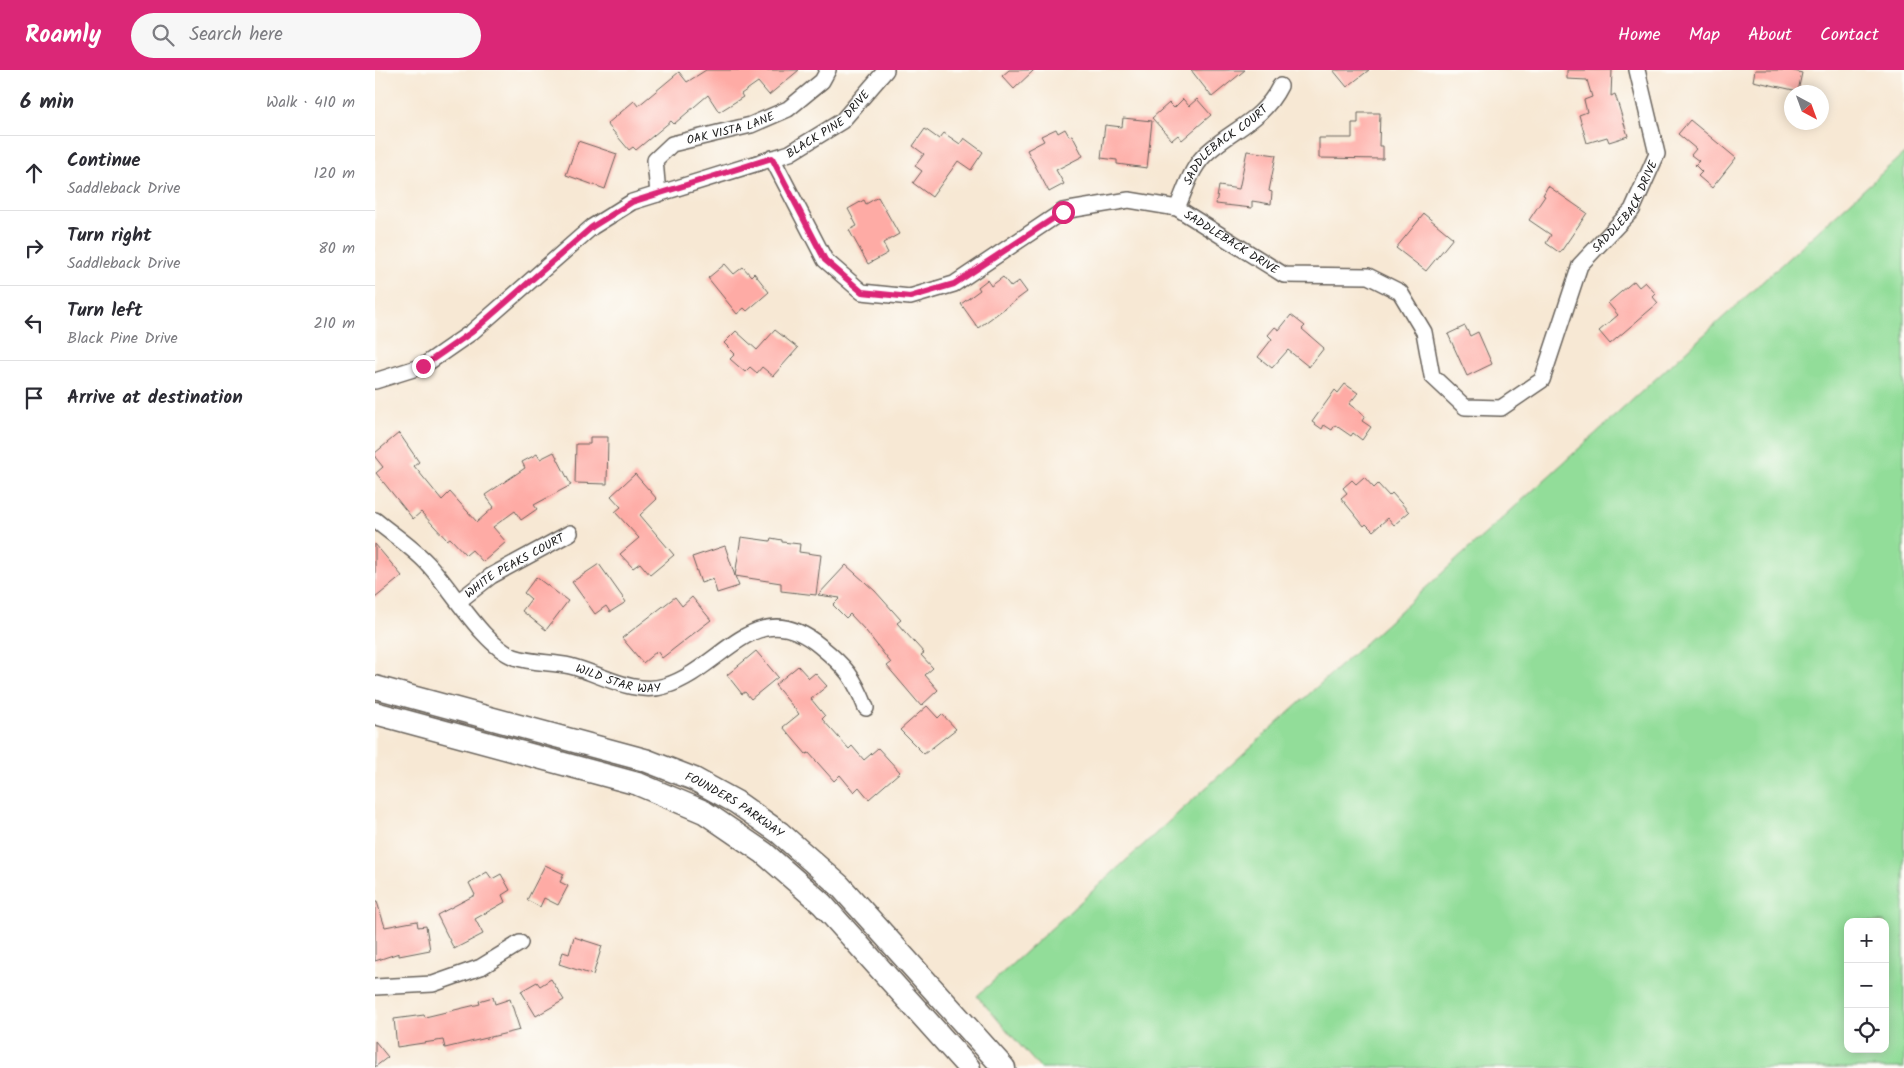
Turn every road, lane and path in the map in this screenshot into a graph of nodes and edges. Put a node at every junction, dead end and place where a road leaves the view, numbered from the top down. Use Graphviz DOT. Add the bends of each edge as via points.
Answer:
graph roads {
  1 [pos="828,70"];
  2 [pos="886,70"];
  3 [pos="1637,70"];
  4 [pos="1280,86"];
  5 [pos="772,158"];
  6 [pos="658,194"];
  7 [pos="1177,208"];
  8 [pos="375,381"];
  9 [pos="375,520"];
  10 [pos="570,533"];
  11 [pos="459,601"];
  12 [pos="375,686"];
  13 [pos="866,708"];
  14 [pos="375,712"];
  15 [pos="520,943"];
  16 [pos="375,987"];
  17 [pos="969,1068"];
  18 [pos="1004,1068"];
  1 -- 6 [label="street, OAK VISTA LANE" via="822,81 788,109 751,125 672,144 655,160"];
  2 -- 5 [label="street, BLACK PINE DRIVE" via="842,121 790,153"];
  3 -- 7 [label="street, SADDLEBACK DRIVE" via="1657,154 1632,210 1580,265 1542,380 1501,408 1465,407 1432,376 1424,332 1400,292 1367,276 1284,275"];
  4 -- 7 [label="street, SADDLEBACK COURT" via="1274,98 1245,127 1209,151 1199,162"];
  5 -- 6 [label="street, BLACK PINE DRIVE"];
  5 -- 7 [label="street, SADDLEBACK DRIVE" via="825,260 862,292 910,297 954,284 1063,212 1129,200"];
  6 -- 8 [label="street, BLACK PINE DRIVE" via="632,202 592,227 472,332 423,366"];
  9 -- 11 [label="street, WILD STAR WAY" via="427,562"];
  10 -- 11 [label="street, WHITE PEAKS COURT" via="491,576"];
  11 -- 13 [label="street, WILD STAR WAY" via="493,644 514,657 570,666 647,688 664,686 687,676 745,636 763,628 784,626 810,637 842,664 856,682"];
  12 -- 18 [label="highway, FOUNDERS PARKWAY" via="645,760 694,779 736,802 779,832 840,886"];
  14 -- 17 [label="highway, FOUNDERS PARKWAY" via="638,784 703,812 764,853 822,904"];
  15 -- 16 [label="street" via="481,967 433,984"];
}
